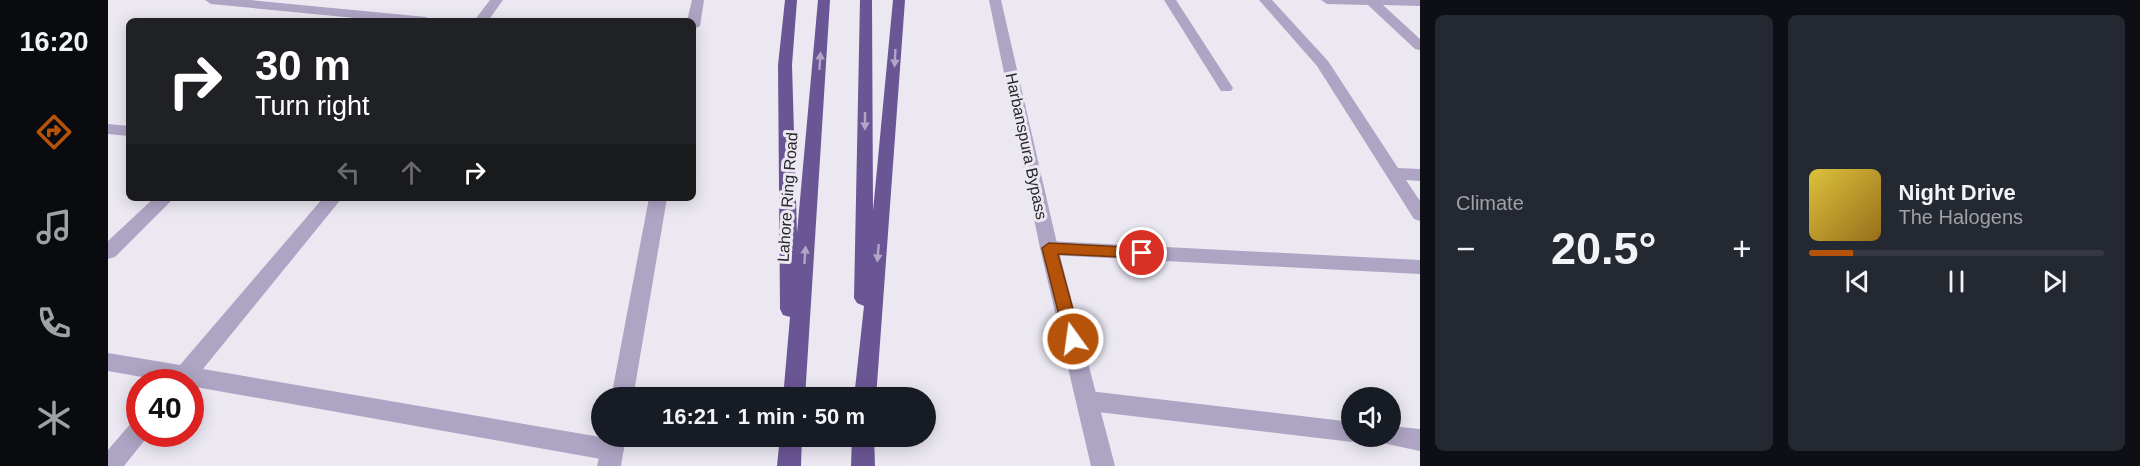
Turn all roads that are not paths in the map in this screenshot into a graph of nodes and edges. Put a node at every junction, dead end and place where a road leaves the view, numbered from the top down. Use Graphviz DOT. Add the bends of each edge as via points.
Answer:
graph roads {
  1 [pos="211,0"];
  2 [pos="376,0"];
  3 [pos="497,0"];
  4 [pos="698,0"];
  5 [pos="790,0"];
  6 [pos="824,0"];
  7 [pos="866,0"];
  8 [pos="899,0"];
  9 [pos="995,0"];
  10 [pos="1170,0"];
  11 [pos="1265,0"];
  12 [pos="1327,0"];
  13 [pos="1372,2"];
  14 [pos="1420,2"];
  15 [pos="358,18"];
  16 [pos="483,18"];
  17 [pos="695,18"];
  18 [pos="1420,46"];
  19 [pos="1226,88"];
  20 [pos="108,129"];
  21 [pos="126,131"];
  22 [pos="1394,173"];
  23 [pos="1420,175"];
  24 [pos="162,201"];
  25 [pos="330,201"];
  26 [pos="656,201"];
  27 [pos="1420,215"];
  28 [pos="1049,248"];
  29 [pos="108,252"];
  30 [pos="1420,267"];
  31 [pos="108,362"];
  32 [pos="141,369"];
  33 [pos="190,369"];
  34 [pos="204,382"];
  35 [pos="624,387"];
  36 [pos="793,387"];
  37 [pos="794,387"];
  38 [pos="864,387"];
  39 [pos="865,387"];
  40 [pos="1089,401"];
  41 [pos="1341,431"];
  42 [pos="1401,437"];
  43 [pos="1420,440"];
  44 [pos="126,446"];
  45 [pos="790,447"];
  46 [pos="863,447"];
  47 [pos="612,451"];
  48 [pos="109,466"];
  49 [pos="789,466"];
  50 [pos="863,466"];
  51 [pos="1102,466"];
  1 -- 15 [label="street"];
  2 -- 15 [label="street"];
  3 -- 16 [label="street"];
  4 -- 17 [label="street"];
  5 -- 36 [label="highway" via="785,65"];
  37 -- 6 [label="highway, Lahore Ring Road, one-way"];
  7 -- 38 [label="highway, one-way"];
  8 -- 39 [label="highway, one-way"];
  9 -- 28 [label="street, Harbanspura Bypass"];
  10 -- 19 [label="street"];
  11 -- 22 [label="street" via="1323,64"];
  12 -- 13 [label="street"];
  13 -- 14 [label="street"];
  13 -- 18 [label="street"];
  20 -- 21 [label="street"];
  22 -- 23 [label="street"];
  22 -- 27 [label="street"];
  24 -- 29 [label="street"];
  25 -- 33 [label="street"];
  26 -- 35 [label="street"];
  28 -- 30 [label="street"];
  28 -- 40 [label="street, Harbanspura Bypass"];
  31 -- 32 [label="street"];
  34 -- 47 [label="street"];
  40 -- 41 [label="street"];
  40 -- 51 [label="street, Harbanspura Bypass"];
  42 -- 43 [label="street"];
  44 -- 48 [label="street"];
  45 -- 49 [label="highway"];
  46 -- 50 [label="highway"];
}
